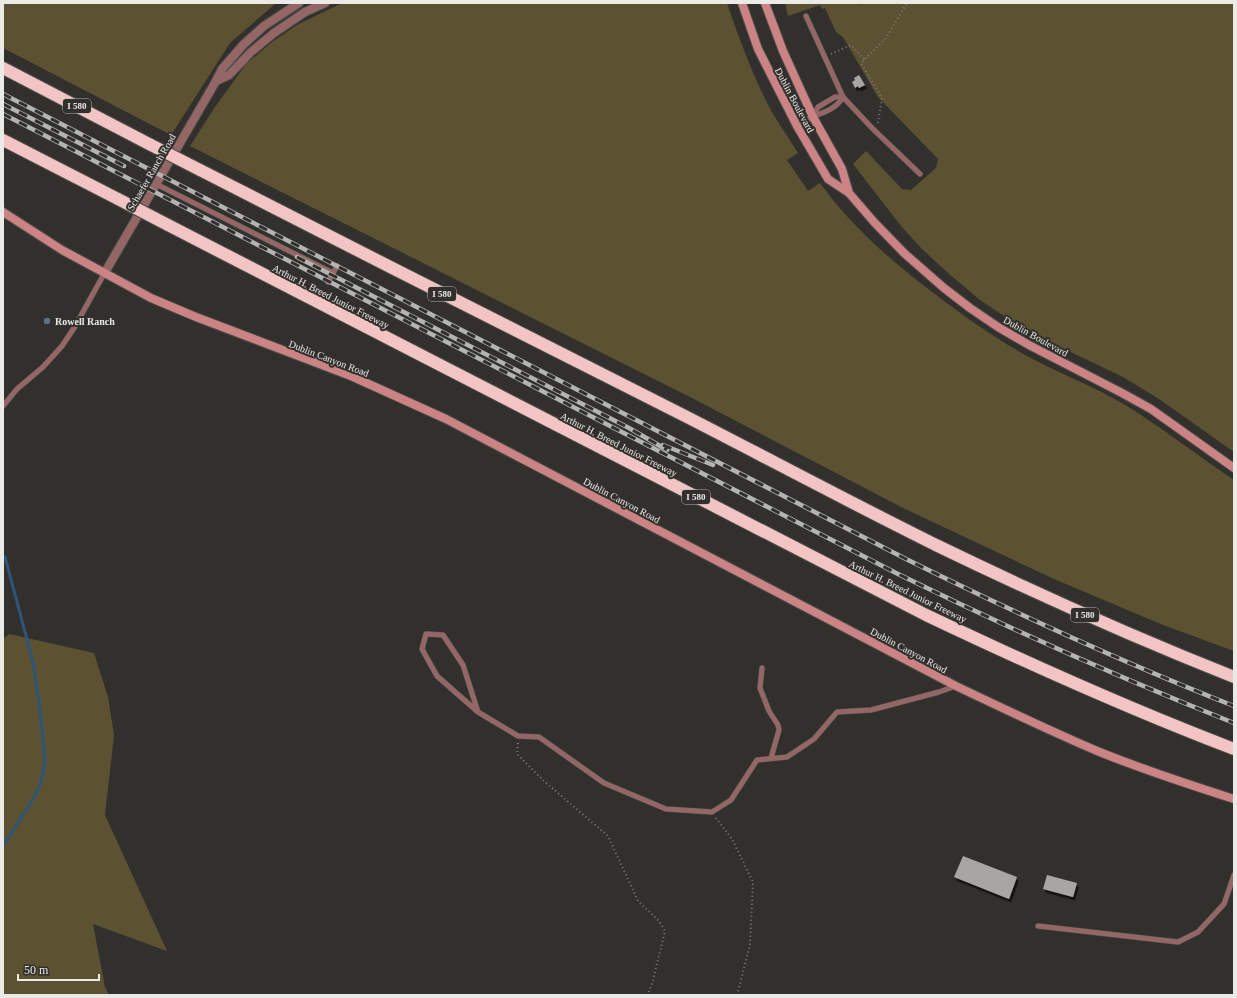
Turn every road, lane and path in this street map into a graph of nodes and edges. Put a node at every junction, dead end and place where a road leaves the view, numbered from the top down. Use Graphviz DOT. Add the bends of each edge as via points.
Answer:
graph roads {
  1 [pos="299,3"];
  2 [pos="326,3"];
  3 [pos="742,3"];
  4 [pos="764,3"];
  5 [pos="907,3"];
  6 [pos="806,16"];
  7 [pos="825,57"];
  8 [pos="864,59"];
  9 [pos="3,68"];
  10 [pos="216,81"];
  11 [pos="844,97"];
  12 [pos="813,117"];
  13 [pos="797,126"];
  14 [pos="876,132"];
  15 [pos="3,140"];
  16 [pos="920,174"];
  17 [pos="156,184"];
  18 [pos="849,193"];
  19 [pos="3,212"];
  20 [pos="337,266"];
  21 [pos="333,273"];
  22 [pos="104,274"];
  23 [pos="328,282"];
  24 [pos="3,406"];
  25 [pos="1234,468"];
  26 [pos="762,668"];
  27 [pos="1234,677"];
  28 [pos="956,686"];
  29 [pos="478,712"];
  30 [pos="518,736"];
  31 [pos="1234,749"];
  32 [pos="771,758"];
  33 [pos="1234,799"];
  34 [pos="712,812"];
  35 [pos="1234,875"];
  36 [pos="1038,926"];
  37 [pos="648,995"];
  38 [pos="737,995"];
  1 -- 10 [label="street, Schaefer Ranch Road" via="264,26 243,45 222,69"];
  2 -- 10 [label="street, Schaefer Ranch Road" via="305,12 274,33 229,75"];
  3 -- 13 [label="main road, Dublin Boulevard" via="758,50"];
  4 -- 12 [label="main road, Dublin Boulevard"];
  5 -- 8 [label="path" via="886,38"];
  6 -- 7 [label="lane"];
  7 -- 8 [label="path" via="851,45"];
  7 -- 11 [label="lane"];
  8 -- 14 [label="path" via="861,63 882,98"];
  9 -- 27 [label="highway, I 580, bridge" via="939,546 1092,618"];
  10 -- 17 [label="street, Schaefer Ranch Road"];
  11 -- 12 [label="lane" via="840,103 823,114"];
  11 -- 12 [label="lane" via="834,97 818,107"];
  11 -- 14 [label="lane"];
  12 -- 13 [label="lane"];
  12 -- 18 [label="main road, Dublin Boulevard" via="842,169"];
  13 -- 18 [label="main road, Dublin Boulevard" via="828,179"];
  14 -- 16 [label="lane"];
  15 -- 31 [label="highway, Arthur H. Breed Junior Freeway / I 580, bridge" via="912,608 1077,684"];
  17 -- 21 [label="lane"];
  17 -- 22 [label="street, Schaefer Ranch Road"];
  18 -- 25 [label="main road, Dublin Boulevard" via="904,253 970,308 1029,345 1151,409"];
  19 -- 22 [label="main road, Dublin Canyon Road"];
  20 -- 21 [label="lane"];
  21 -- 23 [label="lane"];
  22 -- 24 [label="lane" via="62,346"];
  22 -- 28 [label="main road, Dublin Canyon Road" via="180,311 351,376 446,419"];
  26 -- 32 [label="lane" via="760,688 779,730"];
  28 -- 32 [label="lane" via="871,710 837,712 814,739 787,757"];
  28 -- 33 [label="main road, Dublin Canyon Road" via="1103,753"];
  29 -- 29 [label="lane" via="463,665 443,635 426,634 422,650 437,676"];
  29 -- 30 [label="lane"];
  30 -- 34 [label="lane" via="539,736 604,783 666,809"];
  30 -- 37 [label="path" via="517,754 608,836 638,901 659,921 665,931"];
  32 -- 34 [label="lane" via="757,760 731,800"];
  34 -- 38 [label="path" via="732,840 753,882 750,945"];
  35 -- 36 [label="lane" via="1224,904 1198,932 1178,942"];
}
